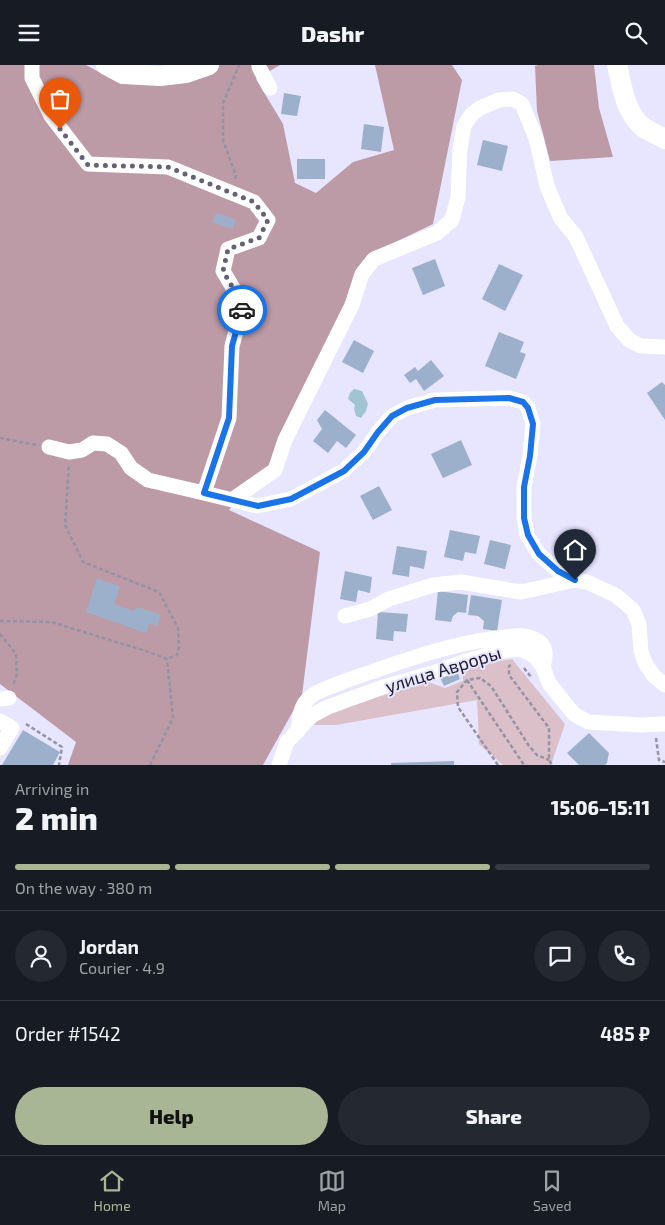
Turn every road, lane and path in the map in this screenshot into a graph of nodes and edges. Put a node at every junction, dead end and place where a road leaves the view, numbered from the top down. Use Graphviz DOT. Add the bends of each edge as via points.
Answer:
graph roads {
  1 [pos="32,65"];
  2 [pos="106,65"];
  3 [pos="208,65"];
  4 [pos="239,65"];
  5 [pos="259,65"];
  6 [pos="617,65"];
  7 [pos="270,88"];
  8 [pos="665,139"];
  9 [pos="231,193"];
  10 [pos="665,347"];
  11 [pos="0,438"];
  12 [pos="50,447"];
  13 [pos="69,452"];
  14 [pos="204,493"];
  15 [pos="232,500"];
  16 [pos="575,580"];
  17 [pos="345,616"];
  18 [pos="0,621"];
  19 [pos="0,634"];
  20 [pos="167,659"];
  21 [pos="543,667"];
  22 [pos="467,680"];
  23 [pos="665,685"];
  24 [pos="4,699"];
  25 [pos="6,725"];
  26 [pos="660,729"];
  27 [pos="298,731"];
  28 [pos="0,748"];
  29 [pos="549,761"];
  30 [pos="665,762"];
  31 [pos="59,765"];
  32 [pos="150,765"];
  33 [pos="279,765"];
  34 [pos="498,765"];
  35 [pos="524,765"];
  1 -- 9 [label="street" via="32,78 50,116 88,165 168,167"];
  2 -- 3 [label="main road" via="123,74 160,76 186,73"];
  4 -- 9 [label="path" via="223,103 223,140 236,177"];
  5 -- 7 [label="street"];
  6 -- 8 [label="main road" via="624,98 633,116 644,127"];
  9 -- 14 [label="street" via="254,202 268,220 259,238 228,249 223,271 243,305 232,346 229,418"];
  10 -- 15 [label="street" via="641,346 629,340 617,326 576,237 560,217 547,187 536,138 522,104 513,99 499,99 480,108 464,126 458,197 452,220 437,233 374,259 368,266 285,440 276,470"];
  11 -- 12 [label="path"];
  12 -- 13 [label="street"];
  13 -- 14 [label="street" via="82,450 92,443 107,444 148,480"];
  13 -- 20 [label="path" via="65,525 84,562 159,592 178,628 177,655"];
  14 -- 15 [label="street"];
  15 -- 16 [label="street" via="258,506 291,499 344,471 364,452 392,416 407,408 435,400 509,398 523,402 533,424 524,487 524,518 528,535 539,554 558,571"];
  16 -- 17 [label="street" via="521,592 461,582 433,585"];
  16 -- 23 [label="street" via="614,595 633,610 639,624 645,663"];
  18 -- 20 [label="path" via="51,622"];
  19 -- 24 [label="path" via="16,654 17,674"];
  20 -- 32 [label="path" via="173,719"];
  21 -- 26 [label="street, улица Авроры" via="549,683 574,714 588,722"];
  21 -- 27 [label="street, улица Авроры" via="528,652 517,649 501,651 328,707 312,716"];
  21 -- 27 [label="street" via="547,655 543,646 535,639 520,635 436,650 308,697 301,709"];
  22 -- 29 [label="path" via="480,678 491,686 529,746"];
  22 -- 34 [label="path" via="457,692 458,707"];
  22 -- 35 [label="path"];
  25 -- 28 [label="street"];
  25 -- 31 [label="path" via="22,722 62,747"];
  26 -- 30 [label="path" via="659,760"];
  27 -- 33 [label="street, улица Авроры" via="287,742"];
}
